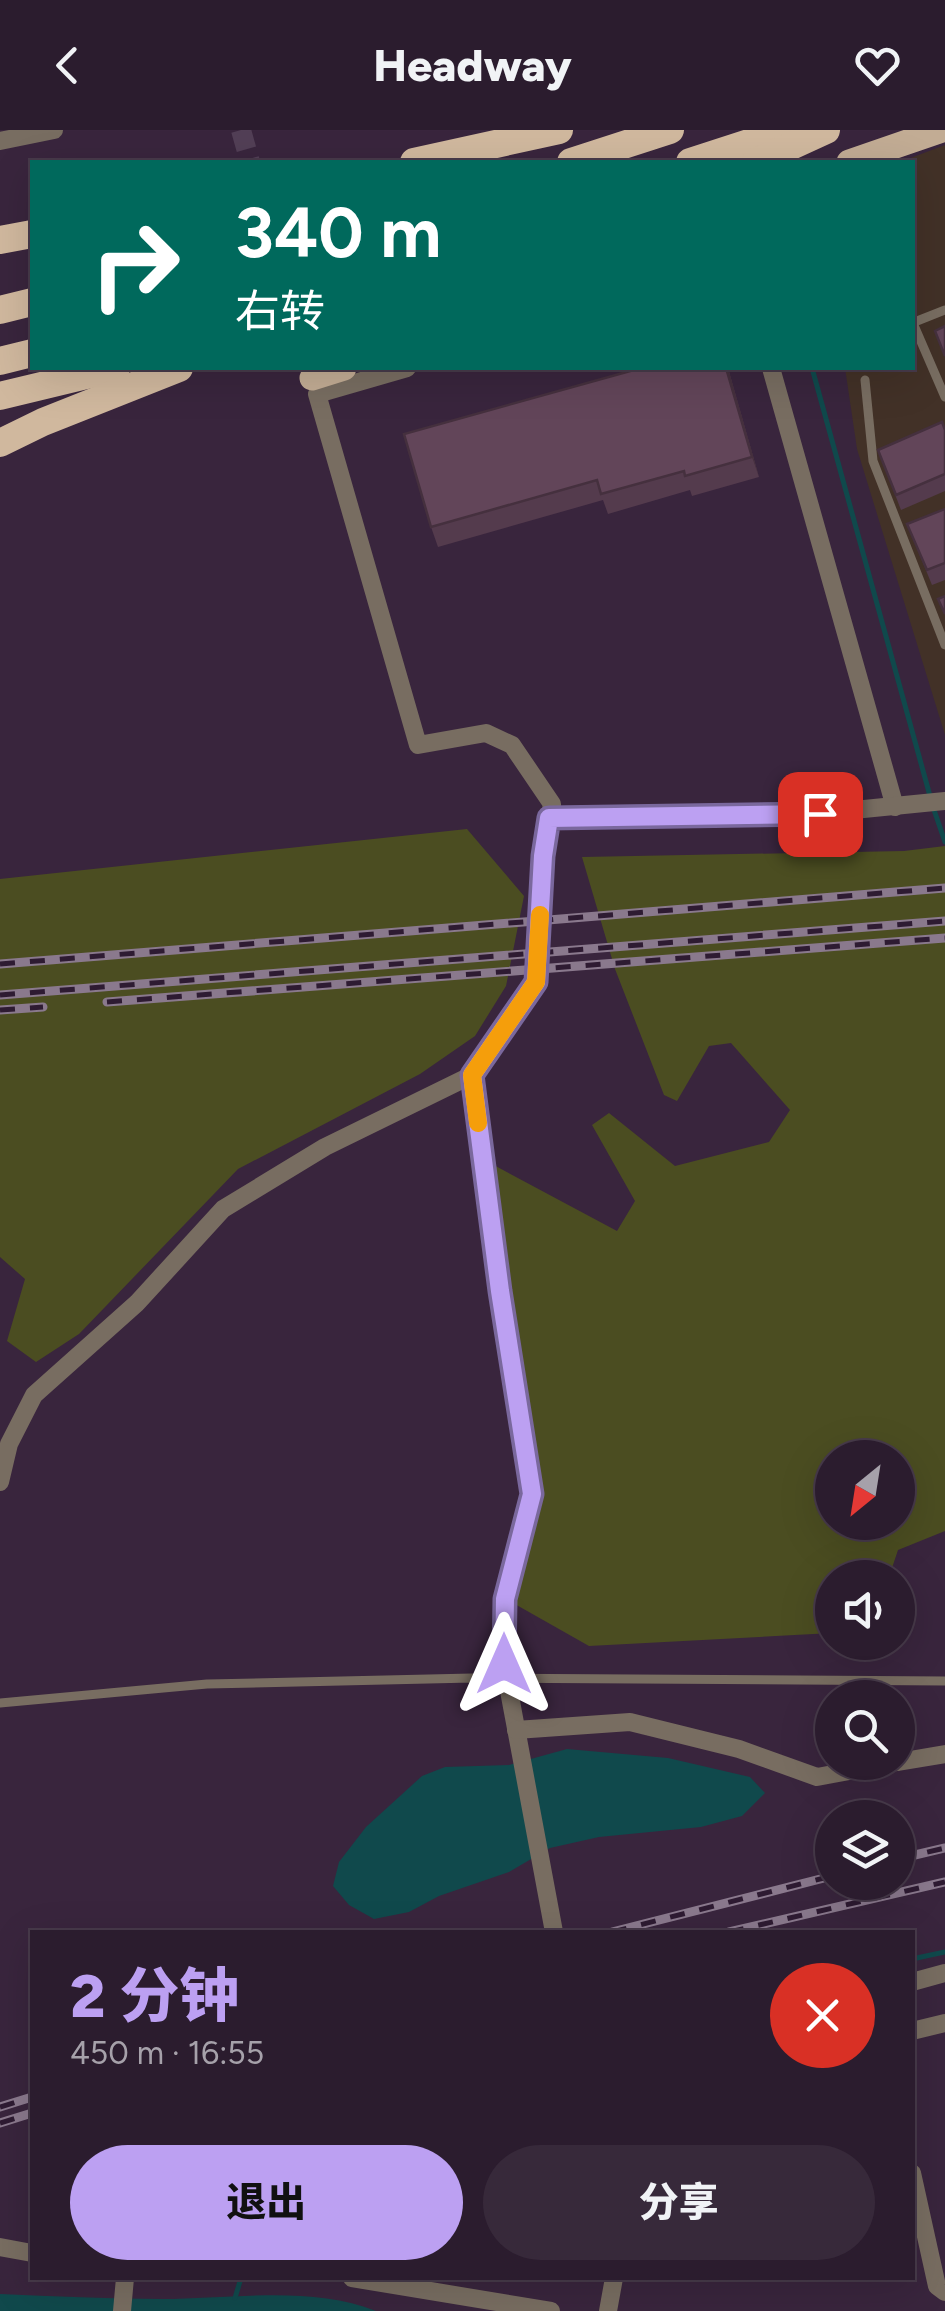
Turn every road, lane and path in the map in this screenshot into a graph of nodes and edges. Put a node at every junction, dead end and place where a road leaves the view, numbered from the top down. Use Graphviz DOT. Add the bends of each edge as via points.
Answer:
graph roads {
  1 [pos="54,130"];
  2 [pos="670,130"];
  3 [pos="789,130"];
  4 [pos="826,130"];
  5 [pos="942,130"];
  6 [pos="550,132"];
  7 [pos="0,141"];
  8 [pos="423,160"];
  9 [pos="577,160"];
  10 [pos="696,160"];
  11 [pos="760,160"];
  12 [pos="854,160"];
  13 [pos="0,229"];
  14 [pos="30,231"];
  15 [pos="30,232"];
  16 [pos="0,240"];
  17 [pos="30,302"];
  18 [pos="0,310"];
  19 [pos="945,310"];
  20 [pos="915,322"];
  21 [pos="915,328"];
  22 [pos="30,354"];
  23 [pos="0,361"];
  24 [pos="108,370"];
  25 [pos="174,370"];
  26 [pos="341,370"];
  27 [pos="396,370"];
  28 [pos="772,370"];
  29 [pos="865,380"];
  30 [pos="314,386"];
  31 [pos="0,396"];
  32 [pos="945,397"];
  33 [pos="0,443"];
  34 [pos="916,527"];
  35 [pos="901,533"];
  36 [pos="945,602"];
  37 [pos="931,608"];
  38 [pos="945,645"];
  39 [pos="945,801"];
  40 [pos="895,807"];
  41 [pos="549,818"];
  42 [pos="472,1075"];
  43 [pos="0,1482"];
  44 [pos="945,1681"];
  45 [pos="0,1703"];
  46 [pos="516,1730"];
  47 [pos="945,1754"];
  48 [pos="915,1759"];
  49 [pos="815,1776"];
  50 [pos="554,1930"];
  51 [pos="945,1973"];
  52 [pos="915,1981"];
  53 [pos="945,2023"];
  54 [pos="915,2030"];
  55 [pos="915,2186"];
  56 [pos="0,2247"];
  57 [pos="30,2253"];
  58 [pos="125,2280"];
  59 [pos="364,2280"];
  60 [pos="614,2280"];
  61 [pos="945,2292"];
  62 [pos="122,2311"];
  63 [pos="551,2311"];
  64 [pos="608,2311"];
  1 -- 7 [label="street"];
  2 -- 9 [label="highway"];
  3 -- 10 [label="highway"];
  4 -- 11 [label="highway"];
  5 -- 12 [label="main road"];
  6 -- 8 [label="highway"];
  13 -- 14 [label="highway"];
  15 -- 16 [label="highway"];
  17 -- 18 [label="highway"];
  19 -- 20 [label="lane"];
  21 -- 32 [label="lane"];
  22 -- 23 [label="highway"];
  24 -- 31 [label="highway"];
  25 -- 33 [label="highway"];
  26 -- 30 [label="main road"];
  27 -- 30 [label="street"];
  28 -- 40 [label="street"];
  29 -- 35 [label="lane" via="874,461"];
  30 -- 41 [label="street" via="418,746 486,733 512,745 552,804"];
  34 -- 35 [label="lane"];
  35 -- 37 [label="lane"];
  36 -- 37 [label="lane"];
  37 -- 38 [label="lane"];
  39 -- 40 [label="street"];
  40 -- 41 [label="street" via="782,816"];
  41 -- 42 [label="street" via="536,982"];
  42 -- 43 [label="street" via="324,1147 222,1210 138,1303 34,1396 9,1444"];
  42 -- 46 [label="street" via="532,1494 505,1599 504,1664"];
  44 -- 45 [label="lane" via="207,1684"];
  46 -- 49 [label="street" via="630,1722"];
  46 -- 50 [label="street"];
  47 -- 48 [label="street"];
  51 -- 52 [label="street"];
  53 -- 54 [label="street"];
  55 -- 61 [label="street" via="936,2286"];
  56 -- 57 [label="street"];
  58 -- 62 [label="street"];
  59 -- 63 [label="street"];
  60 -- 64 [label="street"];
}
